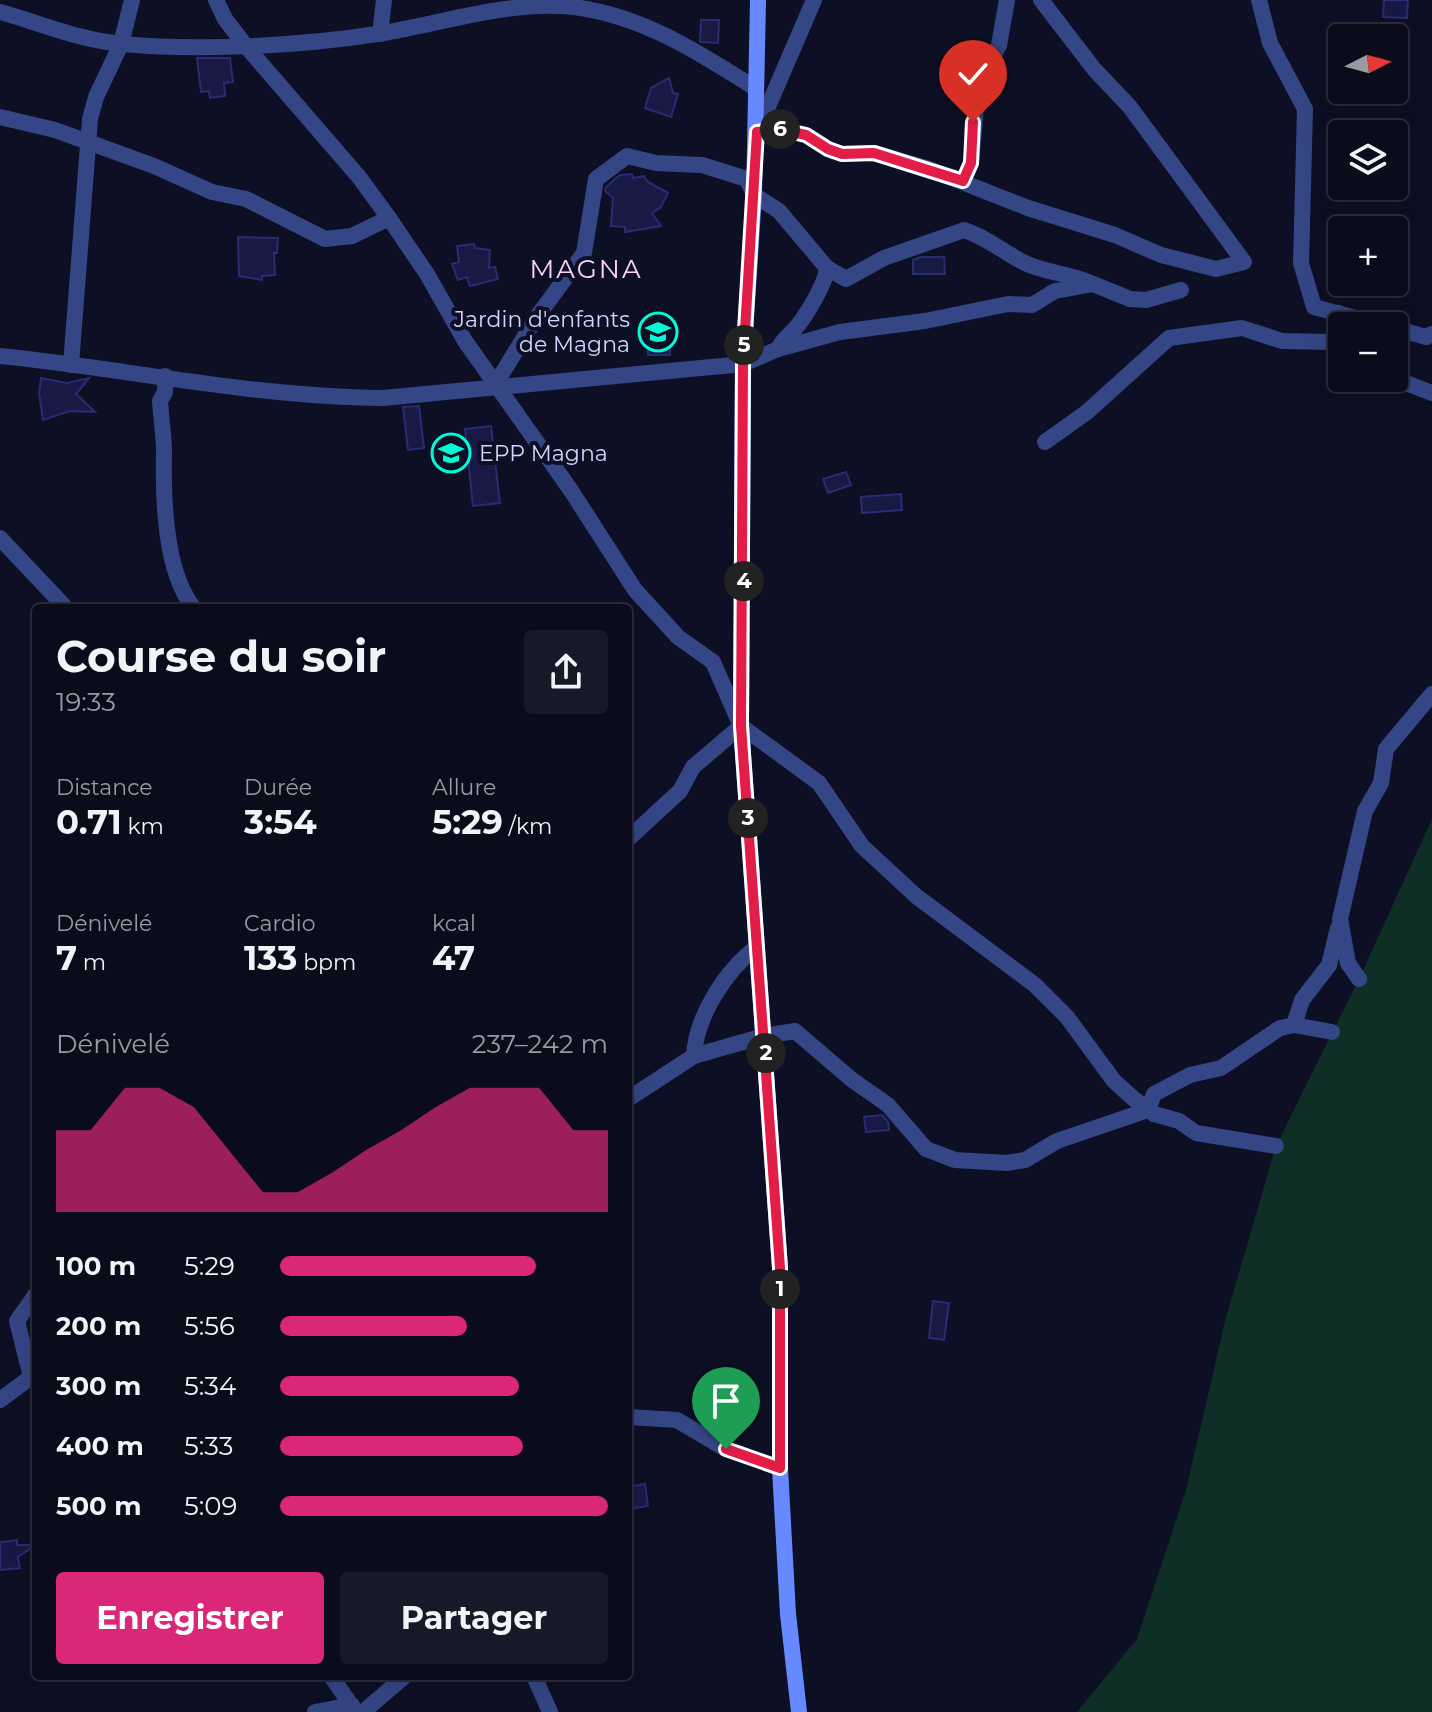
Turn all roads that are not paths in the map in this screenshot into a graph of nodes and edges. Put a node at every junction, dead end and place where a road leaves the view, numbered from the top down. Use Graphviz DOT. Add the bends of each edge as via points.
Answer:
graph roads {
  1 [pos="132,0"];
  2 [pos="216,0"];
  3 [pos="384,0"];
  4 [pos="758,0"];
  5 [pos="814,0"];
  6 [pos="1007,0"];
  7 [pos="1041,0"];
  8 [pos="1259,0"];
  9 [pos="572,4"];
  10 [pos="0,12"];
  11 [pos="380,34"];
  12 [pos="121,44"];
  13 [pos="245,45"];
  14 [pos="755,88"];
  15 [pos="0,117"];
  16 [pos="757,132"];
  17 [pos="87,144"];
  18 [pos="963,181"];
  19 [pos="754,195"];
  20 [pos="389,218"];
  21 [pos="827,268"];
  22 [pos="1093,284"];
  23 [pos="1181,290"];
  24 [pos="1335,312"];
  25 [pos="1408,332"];
  26 [pos="1432,334"];
  27 [pos="1328,345"];
  28 [pos="778,349"];
  29 [pos="0,356"];
  30 [pos="743,364"];
  31 [pos="71,365"];
  32 [pos="165,376"];
  33 [pos="1408,384"];
  34 [pos="495,385"];
  35 [pos="1432,393"];
  36 [pos="1045,442"];
  37 [pos="0,538"];
  38 [pos="62,604"];
  39 [pos="191,604"];
  40 [pos="1432,694"];
  41 [pos="741,726"];
  42 [pos="632,835"];
  43 [pos="1340,919"];
  44 [pos="757,947"];
  45 [pos="1359,979"];
  46 [pos="1294,1025"];
  47 [pos="1332,1032"];
  48 [pos="764,1036"];
  49 [pos="694,1056"];
  50 [pos="632,1096"];
  51 [pos="1148,1110"];
  52 [pos="1276,1146"];
  53 [pos="32,1300"];
  54 [pos="0,1400"];
  55 [pos="632,1417"];
  56 [pos="780,1468"];
  57 [pos="334,1680"];
  58 [pos="399,1680"];
  59 [pos="536,1680"];
  60 [pos="357,1710"];
  61 [pos="315,1712"];
  62 [pos="550,1712"];
  63 [pos="799,1712"];
  1 -- 12 [label="street"];
  2 -- 13 [label="street"];
  3 -- 11 [label="street"];
  4 -- 14 [label="street"];
  5 -- 16 [label="street"];
  6 -- 18 [label="street" via="999,45 978,86 971,163"];
  7 -- 18 [label="street" via="1130,107 1244,262 1216,269 1161,255"];
  8 -- 24 [label="street" via="1270,43 1305,109 1301,263 1314,307"];
  9 -- 11 [label="street" via="489,12"];
  9 -- 14 [label="street" via="643,24"];
  10 -- 12 [label="street"];
  11 -- 13 [label="street"];
  12 -- 13 [label="street"];
  12 -- 17 [label="street" via="96,97"];
  13 -- 20 [label="street"];
  14 -- 16 [label="street"];
  15 -- 17 [label="street"];
  16 -- 18 [label="street" via="779,129 806,135 842,154 874,153"];
  16 -- 19 [label="street"];
  17 -- 20 [label="street" via="212,192 246,199 325,239 352,236"];
  17 -- 31 [label="street"];
  19 -- 21 [label="street" via="779,211"];
  19 -- 30 [label="street"];
  19 -- 34 [label="street" via="747,179 702,165 627,156 612,167 596,179 584,253"];
  20 -- 34 [label="street"];
  21 -- 22 [label="street" via="846,279 894,254 964,230 1028,265"];
  21 -- 28 [label="street" via="807,314"];
  22 -- 23 [label="street" via="1130,299"];
  22 -- 28 [label="street" via="1055,291 1032,305 1008,304 855,330"];
  25 -- 26 [label="street"];
  27 -- 36 [label="street" via="1282,341 1242,328 1169,338 1087,412"];
  28 -- 30 [label="street"];
  29 -- 31 [label="street"];
  30 -- 34 [label="street"];
  30 -- 41 [label="street"];
  31 -- 32 [label="street"];
  32 -- 34 [label="street" via="323,397 383,398"];
  32 -- 39 [label="street" via="160,401 165,517 173,561"];
  33 -- 35 [label="street"];
  34 -- 41 [label="street" via="635,590 678,637 713,662"];
  37 -- 38 [label="street"];
  40 -- 43 [label="street" via="1386,749 1381,783 1365,811"];
  41 -- 42 [label="street" via="693,767 680,791"];
  41 -- 44 [label="street"];
  41 -- 51 [label="street" via="819,783 862,846 916,896 1035,985 1067,1017 1114,1081"];
  43 -- 45 [label="street" via="1348,963"];
  43 -- 46 [label="street" via="1329,965 1302,1000"];
  44 -- 48 [label="street"];
  44 -- 49 [label="street" via="734,969 714,1000 695,1036"];
  46 -- 47 [label="street"];
  46 -- 51 [label="street" via="1263,1037 1221,1068 1190,1075 1154,1094"];
  48 -- 49 [label="street"];
  48 -- 51 [label="street" via="795,1031 888,1105 926,1149 955,1160 1025,1160 1057,1141"];
  48 -- 56 [label="street" via="780,1268"];
  49 -- 50 [label="street"];
  51 -- 52 [label="street" via="1196,1133"];
  53 -- 54 [label="street" via="17,1321 31,1377"];
  55 -- 56 [label="street" via="677,1420 726,1449"];
  56 -- 63 [label="street"];
  57 -- 60 [label="street"];
  58 -- 60 [label="street"];
  59 -- 62 [label="street"];
  60 -- 61 [label="street"];
}
